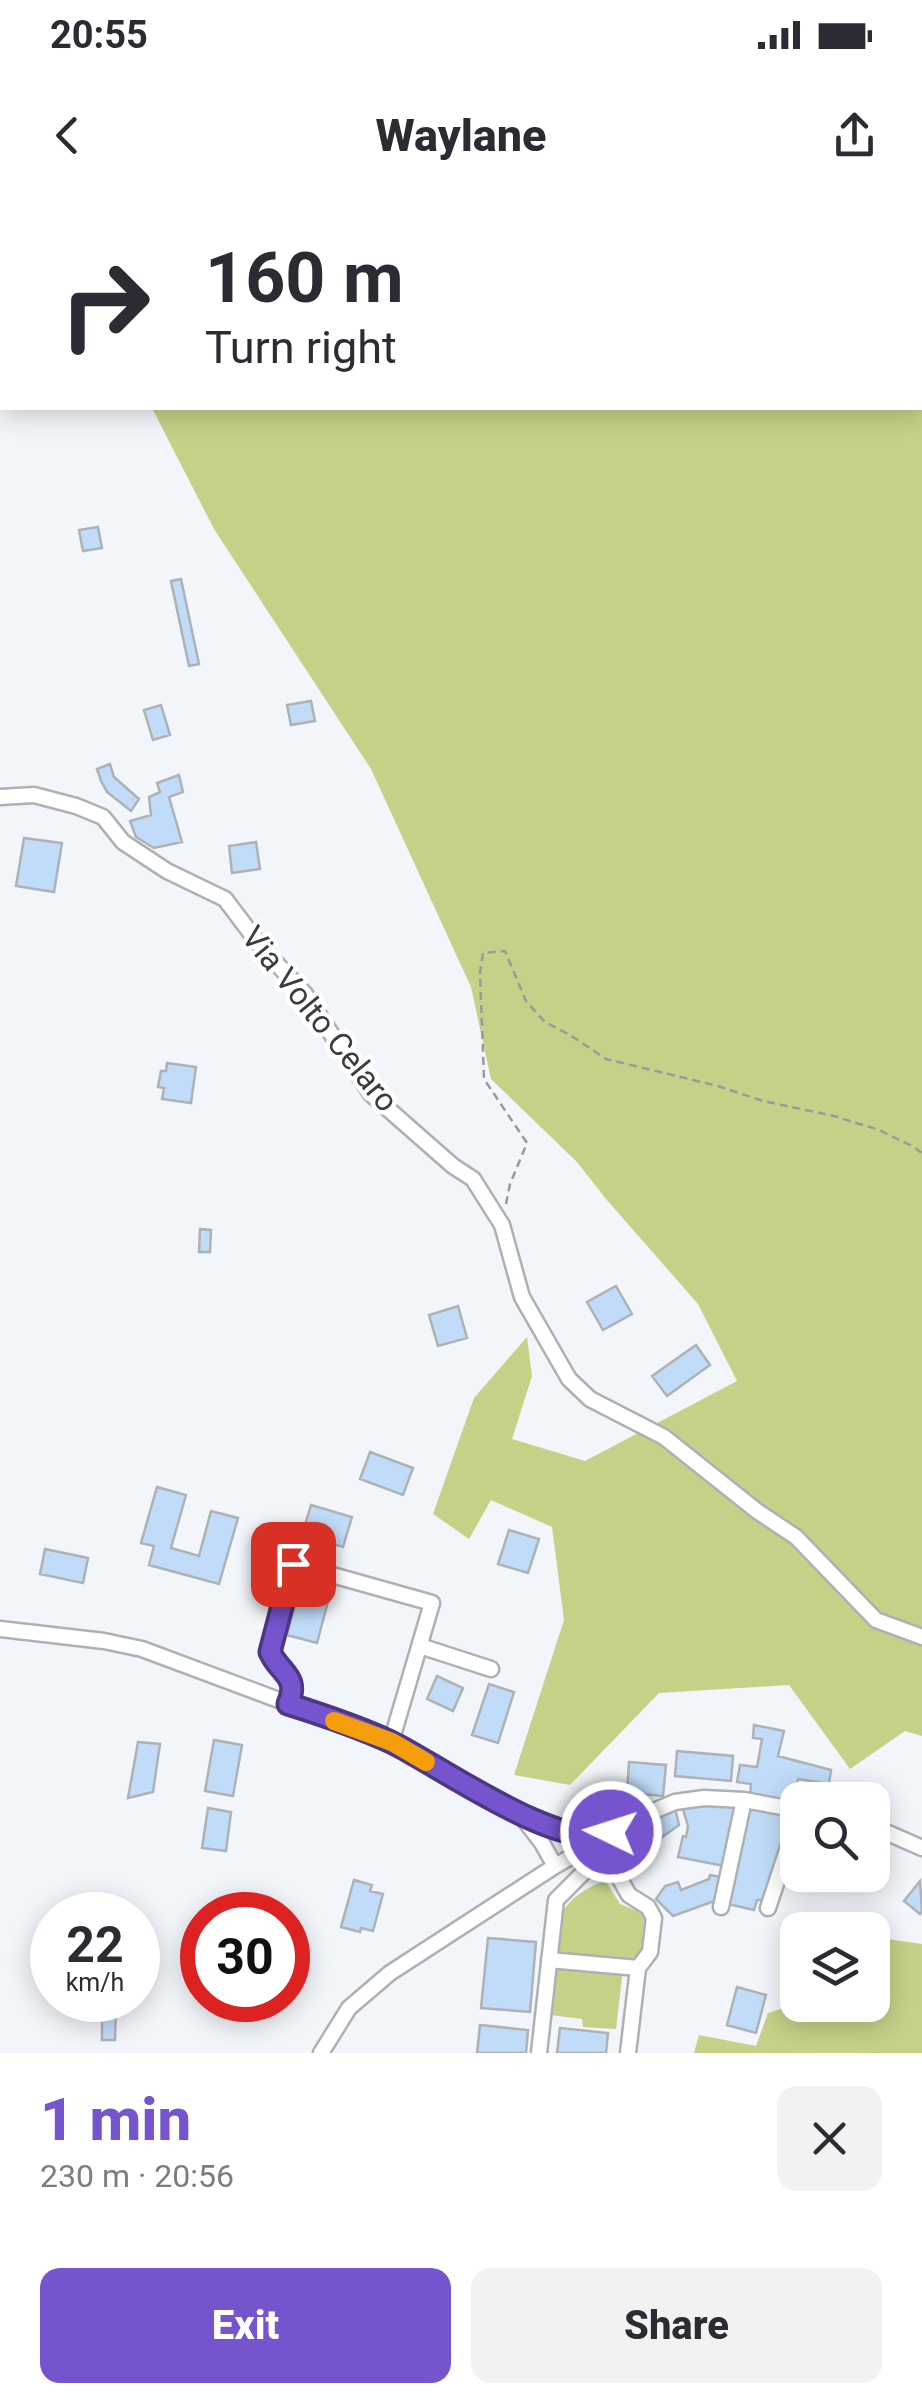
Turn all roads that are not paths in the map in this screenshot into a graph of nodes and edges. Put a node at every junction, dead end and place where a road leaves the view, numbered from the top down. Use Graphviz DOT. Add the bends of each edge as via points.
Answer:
graph roads {
  1 [pos="0,798"];
  2 [pos="0,1628"];
  3 [pos="922,1637"];
  4 [pos="420,1646"];
  5 [pos="491,1669"];
  6 [pos="288,1704"];
  7 [pos="392,1742"];
  8 [pos="744,1800"];
  9 [pos="780,1809"];
  10 [pos="520,1815"];
  11 [pos="890,1834"];
  12 [pos="602,1836"];
  13 [pos="586,1847"];
  14 [pos="922,1848"];
  15 [pos="555,1866"];
  16 [pos="780,1870"];
  17 [pos="621,1881"];
  18 [pos="721,1907"];
  19 [pos="768,1908"];
  20 [pos="549,1960"];
  21 [pos="638,1968"];
  22 [pos="321,2053"];
  23 [pos="540,2053"];
  24 [pos="628,2053"];
  1 -- 3 [label="street, Via Volto Celaro" via="34,795 103,817 123,842 224,899 305,994 371,1094 473,1179 502,1225 522,1298 569,1379 590,1399 664,1436 796,1537 876,1620"];
  2 -- 6 [label="street" via="142,1650"];
  4 -- 5 [label="street"];
  4 -- 6 [label="street" via="432,1603 293,1564 270,1652 292,1682"];
  4 -- 7 [label="street"];
  6 -- 7 [label="street"];
  7 -- 10 [label="street"];
  8 -- 9 [label="street"];
  8 -- 12 [label="street" via="675,1802"];
  8 -- 18 [label="street"];
  10 -- 12 [label="street"];
  10 -- 15 [label="street"];
  11 -- 14 [label="street"];
  12 -- 13 [label="street"];
  13 -- 15 [label="street"];
  13 -- 20 [label="street" via="591,1860 556,1900"];
  15 -- 22 [label="street" via="390,1974 349,2008"];
  16 -- 19 [label="street"];
  17 -- 21 [label="street" via="654,1918 650,1952"];
  20 -- 21 [label="street"];
  20 -- 23 [label="street"];
  21 -- 24 [label="street"];
}
